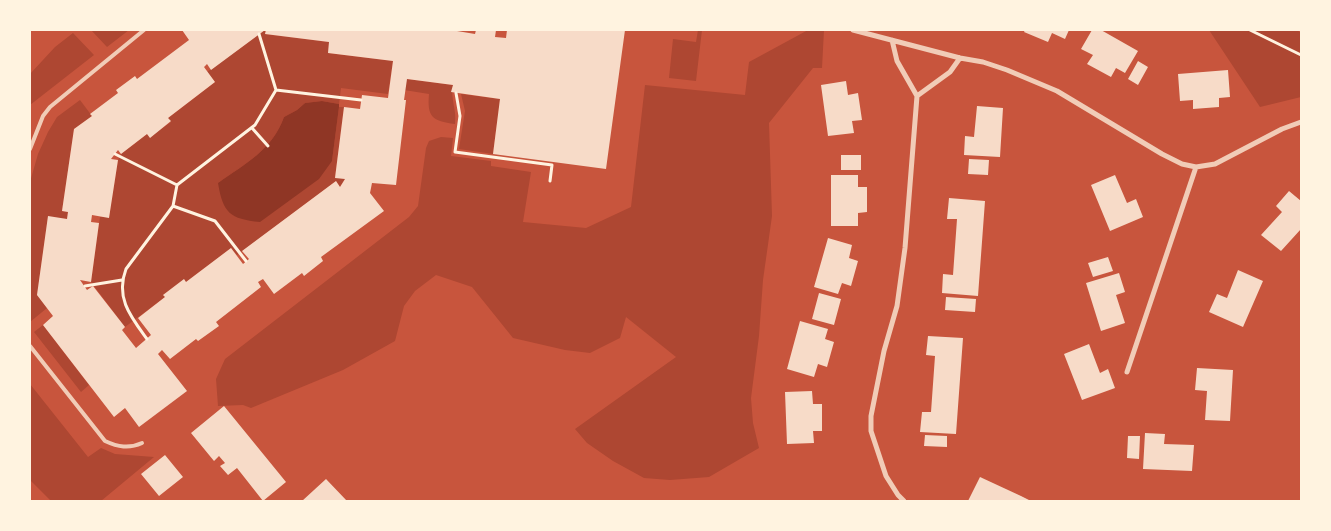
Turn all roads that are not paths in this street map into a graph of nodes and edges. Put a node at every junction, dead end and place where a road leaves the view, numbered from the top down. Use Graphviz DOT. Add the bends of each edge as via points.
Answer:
graph roads {
  1 [pos="144,30"];
  2 [pos="853,30"];
  3 [pos="892,40"];
  4 [pos="960,58"];
  5 [pos="917,96"];
  6 [pos="1301,122"];
  7 [pos="30,148"];
  8 [pos="1196,167"];
  9 [pos="30,346"];
  10 [pos="1127,372"];
  11 [pos="142,442"];
  12 [pos="904,501"];
  1 -- 7 [label="lane" via="50,107"];
  2 -- 3 [label="street"];
  3 -- 4 [label="street"];
  3 -- 5 [label="street" via="897,61"];
  4 -- 5 [label="street" via="950,72"];
  4 -- 8 [label="street" via="999,67 1057,91 1162,154"];
  5 -- 12 [label="street" via="897,306 871,416 871,431 886,476"];
  6 -- 8 [label="street" via="1282,128 1215,164"];
  8 -- 10 [label="street"];
  9 -- 11 [label="lane" via="105,441 118,447"];
}
